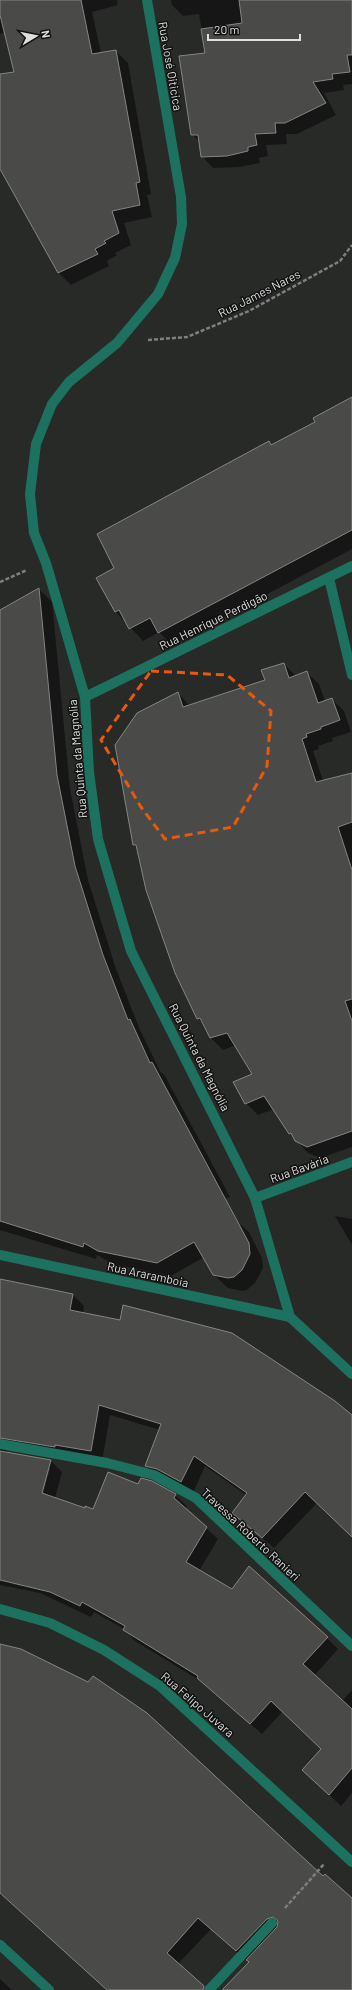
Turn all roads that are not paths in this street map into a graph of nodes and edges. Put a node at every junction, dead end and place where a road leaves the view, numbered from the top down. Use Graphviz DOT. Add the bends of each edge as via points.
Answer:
graph roads {
  1 [pos="147,0"];
  2 [pos="170,136"];
  3 [pos="352,566"];
  4 [pos="329,578"];
  5 [pos="352,675"];
  6 [pos="86,697"];
  7 [pos="352,1162"];
  8 [pos="255,1198"];
  9 [pos="0,1255"];
  10 [pos="290,1317"];
  11 [pos="352,1374"];
  12 [pos="0,1444"];
  13 [pos="0,1609"];
  14 [pos="352,1646"];
  15 [pos="352,1862"];
  16 [pos="272,1923"];
  17 [pos="0,1946"];
  18 [pos="49,1990"];
  19 [pos="209,1990"];
  1 -- 2 [label="street, Rua José Oiticica"];
  2 -- 6 [label="street, Rua Quinta da Magnólia" via="182,211 175,258 158,294 117,343 69,382 52,404 36,444 30,494 34,533 46,563"];
  3 -- 4 [label="street, Rua Henrique Perdigão"];
  4 -- 5 [label="street"];
  4 -- 6 [label="street, Rua Henrique Perdigão"];
  6 -- 8 [label="street, Rua Quinta da Magnólia" via="89,772 98,839 131,951"];
  7 -- 8 [label="street, Rua Bavária"];
  8 -- 10 [label="street, Rua Quinta da Magnólia"];
  9 -- 10 [label="street, Rua Araramboia"];
  10 -- 11 [label="street"];
  12 -- 14 [label="street, Travessa Roberto Ranieri" via="107,1463 154,1475 196,1498"];
  13 -- 15 [label="street, Rua Felipo Juvara" via="50,1623 104,1650 160,1686"];
  16 -- 19 [label="street"];
  17 -- 18 [label="street"];
}
